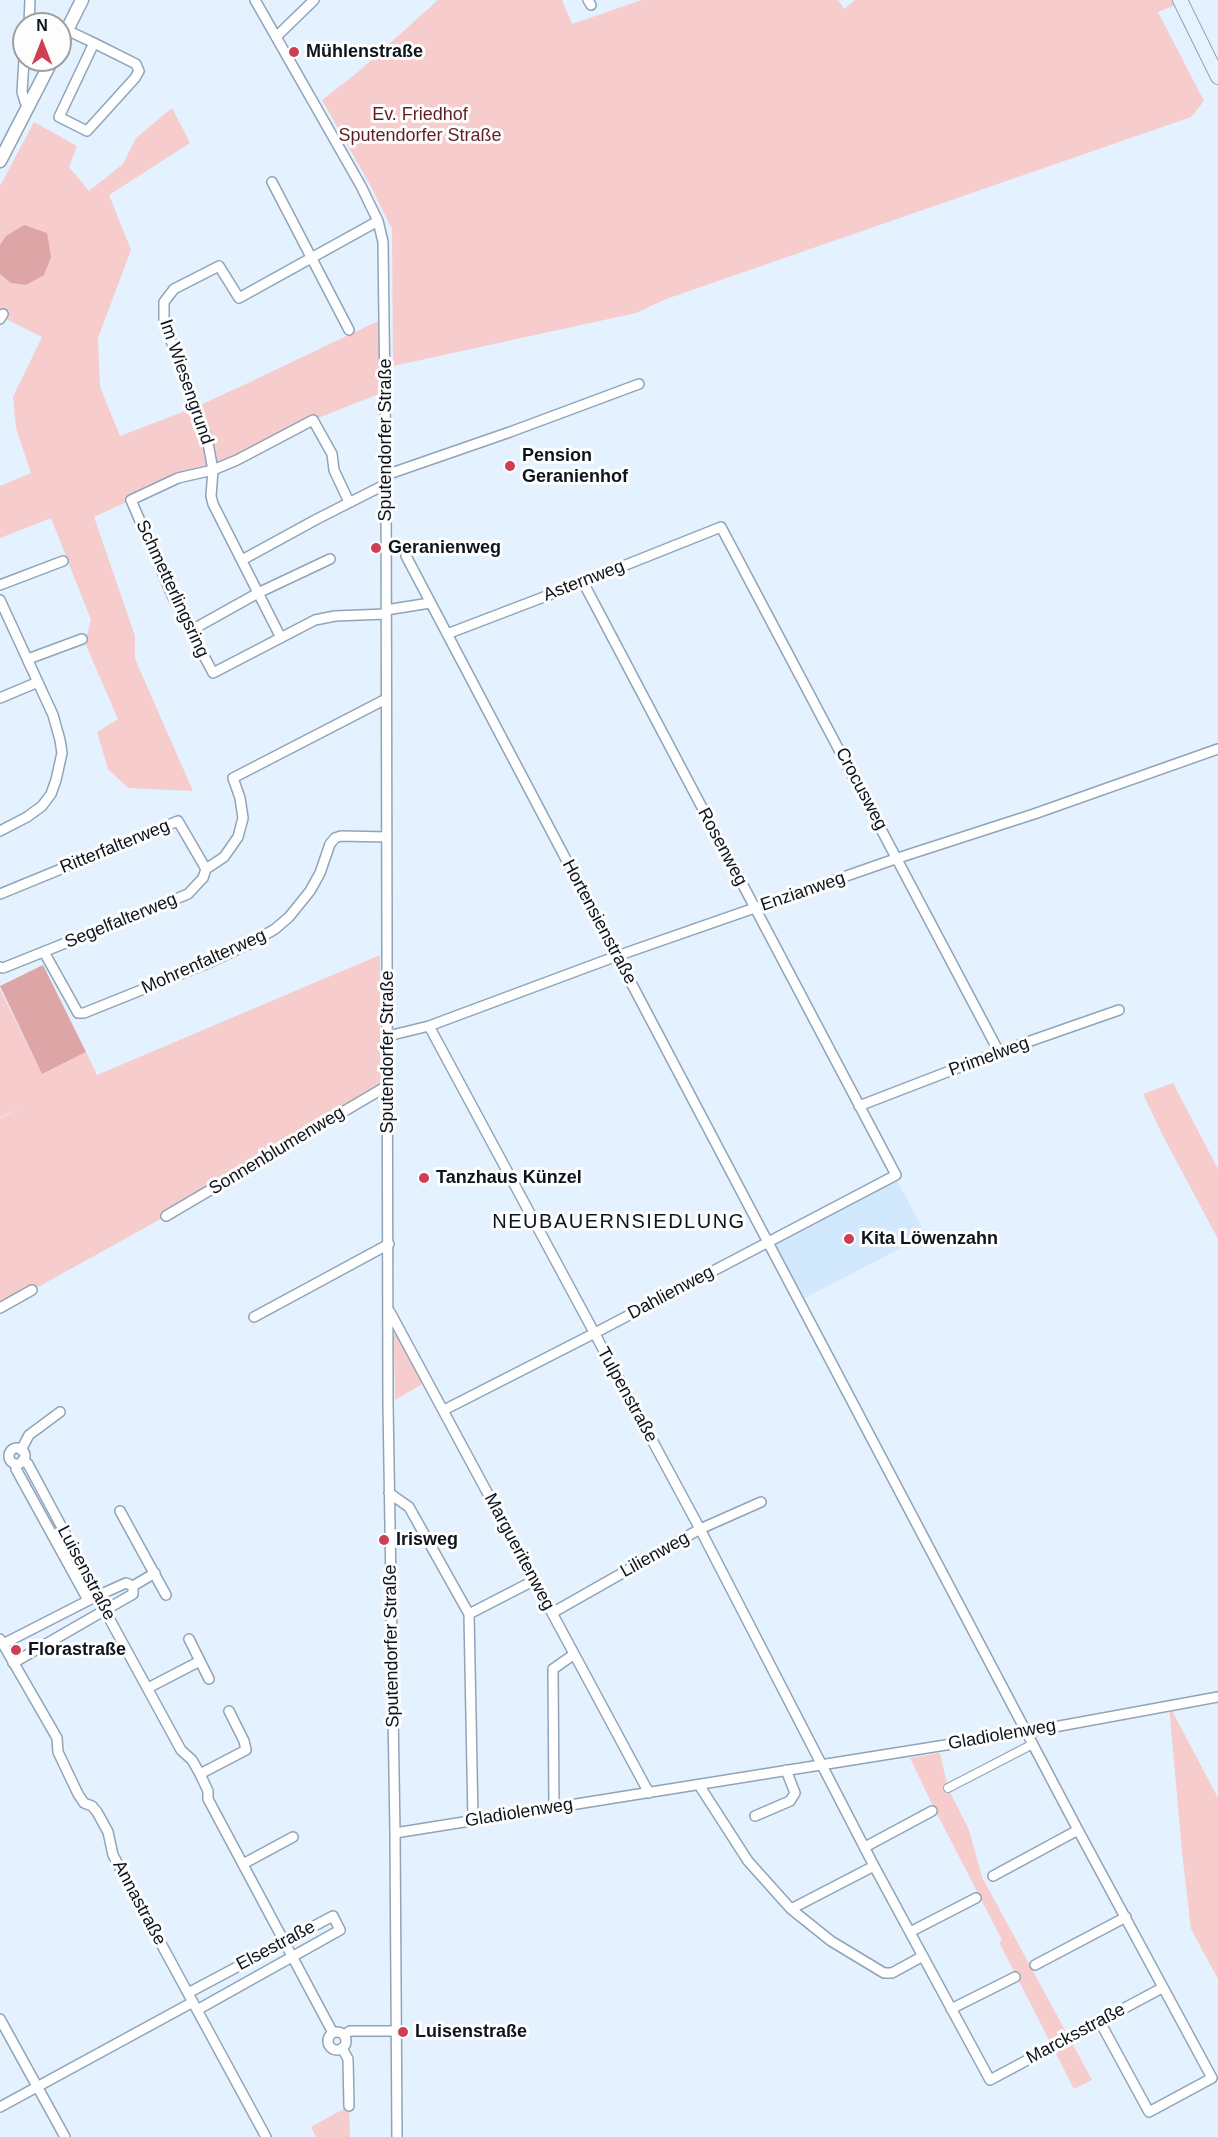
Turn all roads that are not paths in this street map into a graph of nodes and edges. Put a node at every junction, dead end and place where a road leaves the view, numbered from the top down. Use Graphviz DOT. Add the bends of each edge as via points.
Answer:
graph roads {
  1 [pos="82,0"];
  2 [pos="255,0"];
  3 [pos="314,0"];
  4 [pos="1180,0"];
  5 [pos="72,20"];
  6 [pos="72,32"];
  7 [pos="276,37"];
  8 [pos="94,43"];
  9 [pos="23,72"];
  10 [pos="46,72"];
  11 [pos="1218,77"];
  12 [pos="29,104"];
  13 [pos="0,162"];
  14 [pos="272,182"];
  15 [pos="378,221"];
  16 [pos="311,256"];
  17 [pos="349,330"];
  18 [pos="639,384"];
  19 [pos="213,470"];
  20 [pos="386,479"];
  21 [pos="349,502"];
  22 [pos="721,527"];
  23 [pos="406,555"];
  24 [pos="330,559"];
  25 [pos="242,560"];
  26 [pos="63,561"];
  27 [pos="583,582"];
  28 [pos="0,585"];
  29 [pos="258,593"];
  30 [pos="0,601"];
  31 [pos="430,603"];
  32 [pos="386,612"];
  33 [pos="190,631"];
  34 [pos="447,634"];
  35 [pos="281,638"];
  36 [pos="82,639"];
  37 [pos="28,659"];
  38 [pos="38,682"];
  39 [pos="0,698"];
  40 [pos="386,699"];
  41 [pos="1218,749"];
  42 [pos="0,831"];
  43 [pos="387,837"];
  44 [pos="898,858"];
  45 [pos="206,869"];
  46 [pos="0,894"];
  47 [pos="754,909"];
  48 [pos="44,952"];
  49 [pos="616,956"];
  50 [pos="0,967"];
  51 [pos="1119,1010"];
  52 [pos="429,1026"];
  53 [pos="388,1036"];
  54 [pos="999,1052"];
  55 [pos="387,1086"];
  56 [pos="859,1106"];
  57 [pos="896,1175"];
  58 [pos="166,1216"];
  59 [pos="769,1241"];
  60 [pos="389,1244"];
  61 [pos="32,1290"];
  62 [pos="0,1308"];
  63 [pos="389,1311"];
  64 [pos="254,1317"];
  65 [pos="594,1334"];
  66 [pos="444,1410"];
  67 [pos="60,1412"];
  68 [pos="21,1450"];
  69 [pos="20,1462"];
  70 [pos="389,1493"];
  71 [pos="761,1502"];
  72 [pos="120,1511"];
  73 [pos="700,1529"];
  74 [pos="155,1573"];
  75 [pos="533,1581"];
  76 [pos="133,1586"];
  77 [pos="166,1595"];
  78 [pos="92,1598"];
  79 [pos="105,1611"];
  80 [pos="552,1613"];
  81 [pos="469,1614"];
  82 [pos="189,1639"];
  83 [pos="2,1648"];
  84 [pos="573,1655"];
  85 [pos="200,1661"];
  86 [pos="13,1663"];
  87 [pos="209,1678"];
  88 [pos="148,1688"];
  89 [pos="1218,1697"];
  90 [pos="229,1711"];
  91 [pos="1028,1732"];
  92 [pos="1033,1744"];
  93 [pos="823,1764"];
  94 [pos="786,1770"];
  95 [pos="200,1774"];
  96 [pos="699,1785"];
  97 [pos="948,1788"];
  98 [pos="649,1793"];
  99 [pos="554,1808"];
  100 [pos="932,1811"];
  101 [pos="755,1816"];
  102 [pos="473,1820"];
  103 [pos="1078,1830"];
  104 [pos="395,1833"];
  105 [pos="293,1837"];
  106 [pos="865,1847"];
  107 [pos="243,1864"];
  108 [pos="874,1866"];
  109 [pos="993,1876"];
  110 [pos="976,1898"];
  111 [pos="791,1909"];
  112 [pos="1126,1917"];
  113 [pos="910,1932"];
  114 [pos="284,1942"];
  115 [pos="923,1956"];
  116 [pos="292,1958"];
  117 [pos="1035,1965"];
  118 [pos="1015,1977"];
  119 [pos="1162,1988"];
  120 [pos="193,2002"];
  121 [pos="951,2009"];
  122 [pos="0,2019"];
  123 [pos="1100,2022"];
  124 [pos="397,2031"];
  125 [pos="333,2033"];
  126 [pos="344,2035"];
  127 [pos="342,2048"];
  128 [pos="990,2080"];
  129 [pos="37,2088"];
  130 [pos="349,2106"];
  131 [pos="0,2107"];
  132 [pos="65,2137"];
  133 [pos="266,2137"];
  134 [pos="397,2137"];
  1 -- 5 [label="street"];
  2 -- 7 [label="street, Sputendorfer Straße"];
  3 -- 7 [label="street"];
  4 -- 11 [label="main road"];
  6 -- 8 [label="street"];
  7 -- 15 [label="street, Sputendorfer Straße"];
  8 -- 8 [label="street" via="136,64 139,70 87,131 59,117"];
  9 -- 12 [label="street" via="22,92"];
  10 -- 12 [label="street"];
  12 -- 13 [label="street"];
  14 -- 16 [label="street"];
  15 -- 16 [label="street, Im Wiesengrund"];
  15 -- 20 [label="street, Sputendorfer Straße" via="383,242"];
  16 -- 17 [label="street"];
  16 -- 19 [label="street, Im Wiesengrund" via="239,298 219,266 174,289 164,302 164,322 207,438"];
  18 -- 20 [label="street"];
  19 -- 21 [label="street, Schmetterlingsring" via="313,420 332,454 334,470"];
  19 -- 25 [label="street, Im Wiesengrund" via="213,504"];
  19 -- 33 [label="street, Schmetterlingsring" via="178,478 131,500"];
  20 -- 21 [label="street"];
  20 -- 32 [label="street, Sputendorfer Straße"];
  21 -- 25 [label="street"];
  22 -- 27 [label="street, Asternweg"];
  22 -- 44 [label="street, Crocusweg"];
  23 -- 31 [label="street, Hortensienstraße"];
  24 -- 29 [label="street"];
  25 -- 29 [label="street, Im Wiesengrund"];
  26 -- 28 [label="street"];
  27 -- 34 [label="street, Asternweg"];
  27 -- 47 [label="street, Rosenweg"];
  29 -- 33 [label="street"];
  29 -- 35 [label="street, Im Wiesengrund"];
  30 -- 37 [label="street"];
  31 -- 32 [label="street"];
  31 -- 34 [label="street, Hortensienstraße"];
  32 -- 35 [label="street, Schmetterlingsring" via="325,617"];
  32 -- 40 [label="street, Sputendorfer Straße"];
  33 -- 35 [label="street, Schmetterlingsring" via="213,673"];
  34 -- 49 [label="street, Hortensienstraße"];
  36 -- 37 [label="street"];
  37 -- 38 [label="street"];
  38 -- 39 [label="street"];
  38 -- 42 [label="street" via="60,740 60,767 51,794 42,806"];
  40 -- 43 [label="street, Sputendorfer Straße"];
  40 -- 45 [label="street, Segelfalterweg" via="233,778 243,818 238,837 224,858"];
  41 -- 44 [label="street, Enzianweg"];
  43 -- 48 [label="street, Mohrenfalterweg" via="335,838 310,891 275,929 206,964 84,1013 78,1012"];
  43 -- 53 [label="street, Sputendorfer Straße"];
  44 -- 47 [label="street, Enzianweg"];
  44 -- 54 [label="street, Crocusweg"];
  45 -- 46 [label="street, Ritterfalterweg" via="178,821"];
  45 -- 48 [label="street, Segelfalterweg" via="188,894"];
  47 -- 49 [label="street, Enzianweg"];
  47 -- 56 [label="street, Rosenweg"];
  48 -- 50 [label="street, Segelfalterweg"];
  49 -- 52 [label="street, Enzianweg"];
  49 -- 59 [label="street, Hortensienstraße"];
  51 -- 54 [label="street, Primelweg"];
  52 -- 53 [label="street, Enzianweg"];
  52 -- 65 [label="street, Tulpenstraße"];
  53 -- 55 [label="street, Sputendorfer Straße"];
  54 -- 56 [label="street, Primelweg"];
  55 -- 58 [label="street, Sonnenblumenweg"];
  55 -- 60 [label="street, Sputendorfer Straße"];
  56 -- 57 [label="street, Rosenweg"];
  57 -- 59 [label="street, Dahlienweg"];
  59 -- 65 [label="street, Dahlienweg"];
  59 -- 91 [label="street, Hortensienstraße"];
  60 -- 63 [label="street, Sputendorfer Straße"];
  60 -- 64 [label="street"];
  61 -- 62 [label="street"];
  63 -- 66 [label="street, Margueritenweg"];
  63 -- 70 [label="street, Sputendorfer Straße"];
  65 -- 66 [label="street, Dahlienweg"];
  65 -- 73 [label="street, Tulpenstraße"];
  66 -- 75 [label="street, Margueritenweg"];
  67 -- 68 [label="street" via="29,1435"];
  68 -- 69 [label="street, Luisenstraße" via="24,1457"];
  68 -- 69 [label="street" via="14,1449 9,1454 10,1460"];
  69 -- 78 [label="street, Luisenstraße" via="28,1464 95,1589"];
  70 -- 81 [label="street" via="409,1507"];
  70 -- 104 [label="street, Sputendorfer Straße"];
  71 -- 73 [label="street, Lilienweg"];
  72 -- 74 [label="street"];
  73 -- 80 [label="street, Lilienweg"];
  73 -- 93 [label="street, Tulpenstraße"];
  74 -- 76 [label="street"];
  74 -- 77 [label="street"];
  75 -- 80 [label="street, Margueritenweg"];
  75 -- 81 [label="street"];
  76 -- 78 [label="street" via="126,1583"];
  76 -- 79 [label="street" via="133,1594"];
  78 -- 79 [label="street, Luisenstraße"];
  78 -- 83 [label="street"];
  79 -- 86 [label="street"];
  79 -- 88 [label="street, Luisenstraße"];
  80 -- 84 [label="street, Margueritenweg"];
  81 -- 102 [label="street"];
  82 -- 85 [label="street"];
  83 -- 86 [label="street, Annastraße"];
  84 -- 98 [label="street, Margueritenweg"];
  84 -- 99 [label="street" via="553,1669"];
  85 -- 87 [label="street"];
  85 -- 88 [label="street"];
  86 -- 120 [label="street, Annastraße" via="57,1738 58,1752 78,1794 97,1812 113,1855"];
  88 -- 95 [label="street, Luisenstraße" via="181,1750"];
  89 -- 91 [label="street, Gladiolenweg"];
  90 -- 95 [label="street" via="246,1750"];
  91 -- 92 [label="street, Hortensienstraße"];
  91 -- 93 [label="street, Gladiolenweg"];
  92 -- 97 [label="street"];
  92 -- 103 [label="street, Hortensienstraße"];
  93 -- 94 [label="street, Gladiolenweg"];
  93 -- 106 [label="street, Tulpenstraße"];
  94 -- 96 [label="street, Gladiolenweg"];
  94 -- 101 [label="street" via="795,1793 790,1801"];
  95 -- 107 [label="street, Luisenstraße" via="208,1799"];
  96 -- 98 [label="street, Gladiolenweg"];
  96 -- 111 [label="street" via="748,1861"];
  98 -- 99 [label="street, Gladiolenweg"];
  99 -- 102 [label="street, Gladiolenweg"];
  100 -- 106 [label="street"];
  102 -- 104 [label="street, Gladiolenweg"];
  103 -- 109 [label="street"];
  103 -- 112 [label="street, Hortensienstraße"];
  104 -- 124 [label="street, Sputendorfer Straße"];
  105 -- 107 [label="street"];
  106 -- 108 [label="street, Tulpenstraße"];
  107 -- 114 [label="street, Luisenstraße"];
  108 -- 111 [label="street"];
  108 -- 113 [label="street, Tulpenstraße"];
  110 -- 113 [label="street"];
  111 -- 115 [label="street" via="831,1941 884,1973 892,1973"];
  112 -- 117 [label="street"];
  112 -- 119 [label="street, Hortensienstraße"];
  113 -- 115 [label="street, Tulpenstraße"];
  114 -- 116 [label="street, Luisenstraße"];
  114 -- 116 [label="street, Elsestraße" via="333,1916 340,1930"];
  114 -- 120 [label="street, Elsestraße"];
  115 -- 121 [label="street, Tulpenstraße"];
  116 -- 120 [label="street, Elsestraße"];
  116 -- 125 [label="street, Luisenstraße"];
  118 -- 121 [label="street"];
  119 -- 123 [label="street, Marcksstraße"];
  119 -- 123 [label="street, Hortensienstraße" via="1212,2078 1149,2112"];
  120 -- 129 [label="street, Elsestraße"];
  120 -- 133 [label="street, Annastraße"];
  121 -- 128 [label="street, Tulpenstraße"];
  122 -- 129 [label="street"];
  123 -- 128 [label="street, Marcksstraße"];
  124 -- 126 [label="street" via="350,2031"];
  124 -- 134 [label="street, Sputendorfer Straße"];
  125 -- 126 [label="street"];
  125 -- 127 [label="street, Luisenstraße" via="328,2044 336,2050"];
  126 -- 127 [label="street, Luisenstraße" via="346,2044"];
  127 -- 130 [label="street, Luisenstraße" via="348,2059"];
  129 -- 131 [label="street, Elsestraße"];
  129 -- 132 [label="street"];
}
